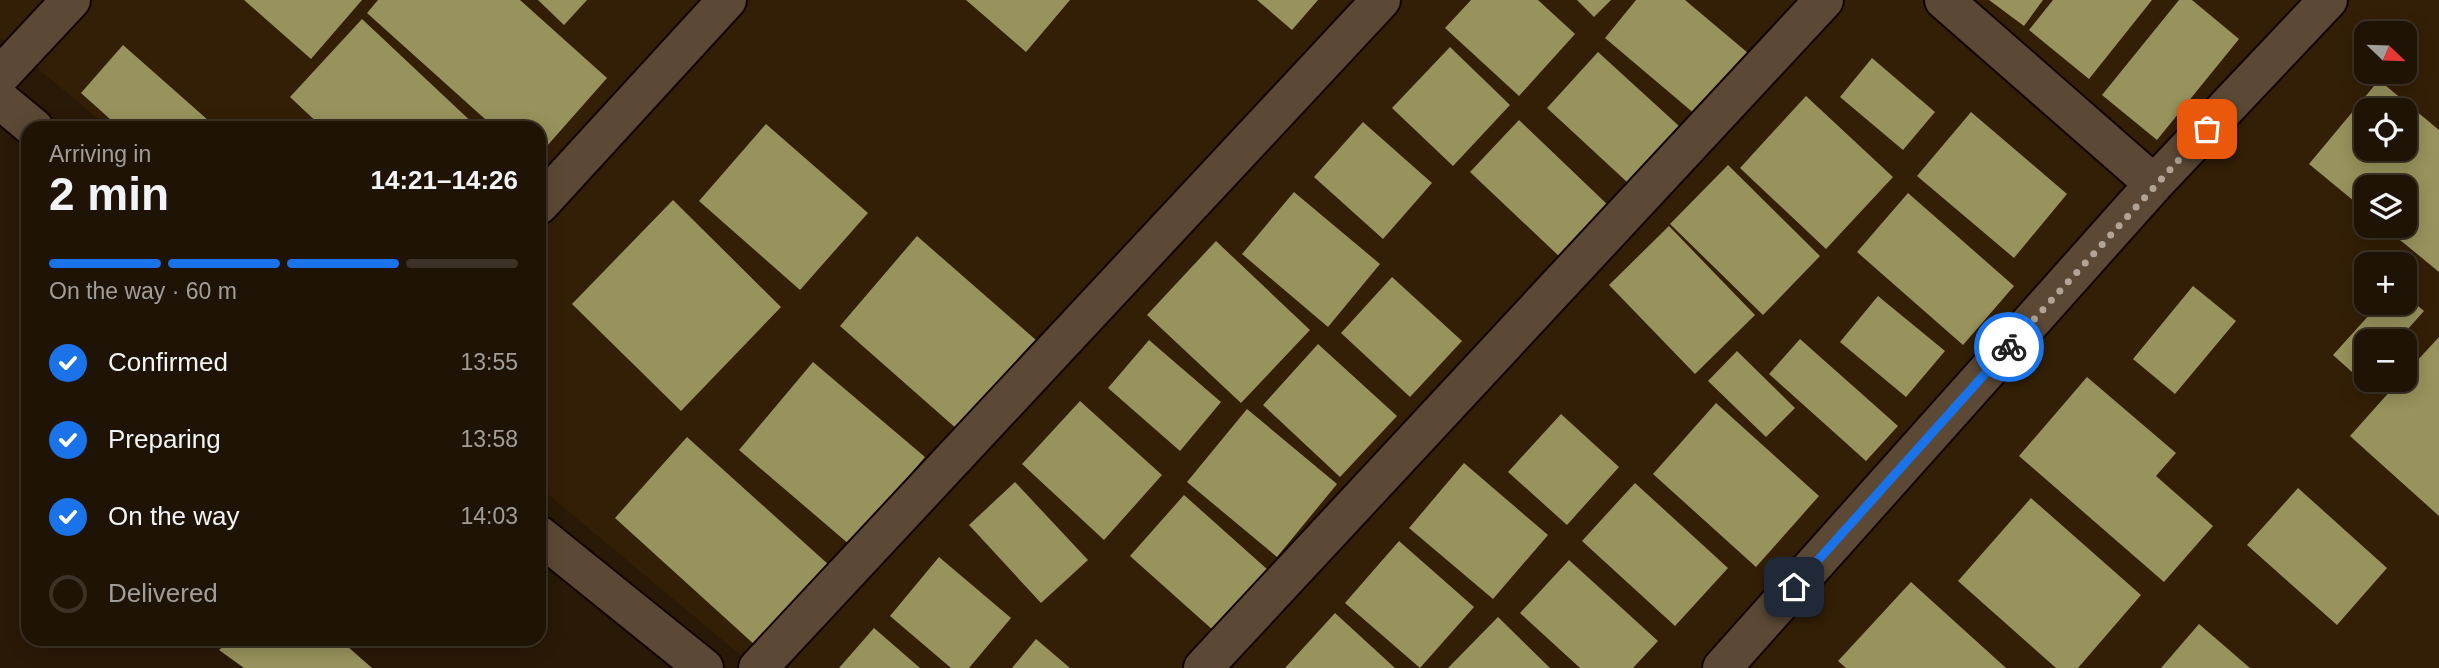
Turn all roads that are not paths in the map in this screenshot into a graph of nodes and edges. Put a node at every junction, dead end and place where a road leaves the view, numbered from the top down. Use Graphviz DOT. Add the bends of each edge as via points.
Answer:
graph roads {
  1 [pos="71,0"];
  2 [pos="727,0"];
  3 [pos="1381,0"];
  4 [pos="1824,0"];
  5 [pos="1944,0"];
  6 [pos="2329,0"];
  7 [pos="0,76"];
  8 [pos="0,100"];
  9 [pos="26,121"];
  10 [pos="2154,184"];
  11 [pos="546,197"];
  12 [pos="546,541"];
  13 [pos="691,664"];
  14 [pos="758,668"];
  15 [pos="1203,668"];
  16 [pos="1722,668"];
  1 -- 7 [label="street"];
  2 -- 11 [label="street"];
  3 -- 14 [label="street"];
  4 -- 15 [label="street"];
  5 -- 10 [label="street"];
  6 -- 10 [label="street"];
  8 -- 9 [label="street"];
  10 -- 16 [label="street"];
  12 -- 13 [label="street"];
}
